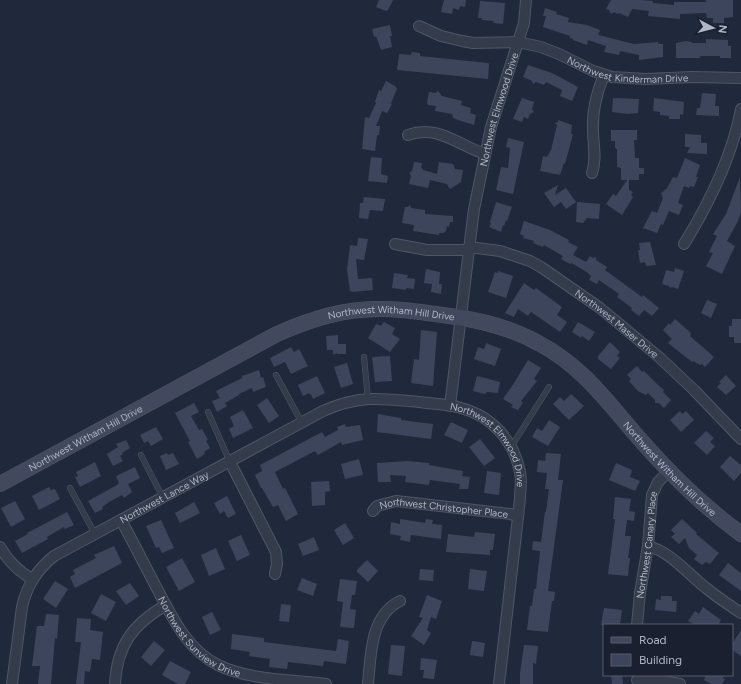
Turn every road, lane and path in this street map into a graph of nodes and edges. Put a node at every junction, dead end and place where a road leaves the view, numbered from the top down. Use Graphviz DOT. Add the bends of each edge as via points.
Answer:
graph roads {
  1 [pos="526,0"];
  2 [pos="419,26"];
  3 [pos="518,42"];
  4 [pos="604,75"];
  5 [pos="741,78"];
  6 [pos="741,109"];
  7 [pos="408,135"];
  8 [pos="485,154"];
  9 [pos="592,173"];
  10 [pos="395,244"];
  11 [pos="684,244"];
  12 [pos="469,249"];
  13 [pos="461,317"];
  14 [pos="364,357"];
  15 [pos="276,375"];
  16 [pos="549,387"];
  17 [pos="368,399"];
  18 [pos="450,406"];
  19 [pos="208,412"];
  20 [pos="302,422"];
  21 [pos="741,439"];
  22 [pos="511,447"];
  23 [pos="141,454"];
  24 [pos="230,462"];
  25 [pos="669,471"];
  26 [pos="0,484"];
  27 [pos="70,488"];
  28 [pos="163,498"];
  29 [pos="373,511"];
  30 [pos="518,515"];
  31 [pos="121,520"];
  32 [pos="95,534"];
  33 [pos="741,534"];
  34 [pos="648,546"];
  35 [pos="0,547"];
  36 [pos="275,574"];
  37 [pos="32,579"];
  38 [pos="400,601"];
  39 [pos="166,605"];
  40 [pos="741,613"];
  41 [pos="637,624"];
  42 [pos="637,680"];
  43 [pos="12,684"];
  44 [pos="115,684"];
  45 [pos="326,684"];
  46 [pos="368,684"];
  47 [pos="500,684"];
  48 [pos="680,684"];
  1 -- 3 [label="street, Northwest Elmwood Drive" via="524,23"];
  2 -- 3 [label="street, Northwest Kinderman Drive" via="441,36 473,43"];
  3 -- 4 [label="street, Northwest Kinderman Drive" via="541,47"];
  3 -- 8 [label="street, Northwest Elmwood Drive" via="491,126"];
  4 -- 5 [label="street, Northwest Kinderman Drive" via="646,80 692,77"];
  4 -- 9 [label="street" via="598,90 593,117"];
  6 -- 11 [label="street" via="716,186"];
  7 -- 8 [label="street" via="418,131 435,132"];
  8 -- 12 [label="street, Northwest Elmwood Drive"];
  10 -- 12 [label="street, Northwest Maser Drive" via="427,250"];
  12 -- 13 [label="street, Northwest Elmwood Drive"];
  12 -- 21 [label="street, Northwest Maser Drive" via="500,251 530,261 594,304 634,334 694,390"];
  13 -- 18 [label="street, Northwest Elmwood Drive"];
  13 -- 25 [label="street, Northwest Witham Hill Drive" via="488,322 520,333 566,360 591,382"];
  13 -- 26 [label="street, Northwest Witham Hill Drive" via="393,310 358,310 333,314 295,326"];
  14 -- 17 [label="lane"];
  15 -- 20 [label="lane"];
  16 -- 22 [label="lane"];
  17 -- 18 [label="street, Northwest Lance Way" via="382,398"];
  17 -- 20 [label="street, Northwest Lance Way" via="335,406"];
  18 -- 22 [label="street, Northwest Elmwood Drive" via="470,410 490,421"];
  19 -- 24 [label="lane"];
  20 -- 24 [label="street, Northwest Lance Way"];
  22 -- 30 [label="street, Northwest Elmwood Drive" via="520,473"];
  23 -- 28 [label="lane"];
  24 -- 28 [label="street, Northwest Lance Way"];
  24 -- 36 [label="street" via="276,552 278,564"];
  25 -- 33 [label="street, Northwest Witham Hill Drive" via="694,496"];
  25 -- 34 [label="street, Northwest Canary Place" via="658,482 652,495"];
  27 -- 32 [label="lane"];
  28 -- 31 [label="street, Northwest Lance Way"];
  29 -- 30 [label="street, Northwest Christopher Place" via="377,506 396,501"];
  30 -- 47 [label="street, Northwest Elmwood Drive"];
  31 -- 32 [label="street, Northwest Lance Way"];
  31 -- 39 [label="street, Northwest Sunview Drive"];
  32 -- 37 [label="street, Northwest Lance Way" via="54,556"];
  34 -- 40 [label="street" via="655,547 670,557 706,588"];
  34 -- 41 [label="street, Northwest Canary Place"];
  35 -- 37 [label="street" via="12,564"];
  37 -- 43 [label="street" via="22,607"];
  38 -- 46 [label="street" via="390,607 377,624"];
  39 -- 44 [label="street" via="147,617 128,637 118,658"];
  39 -- 45 [label="street, Northwest Sunview Drive" via="194,647 218,665 252,676"];
  42 -- 48 [label="street"];
}
